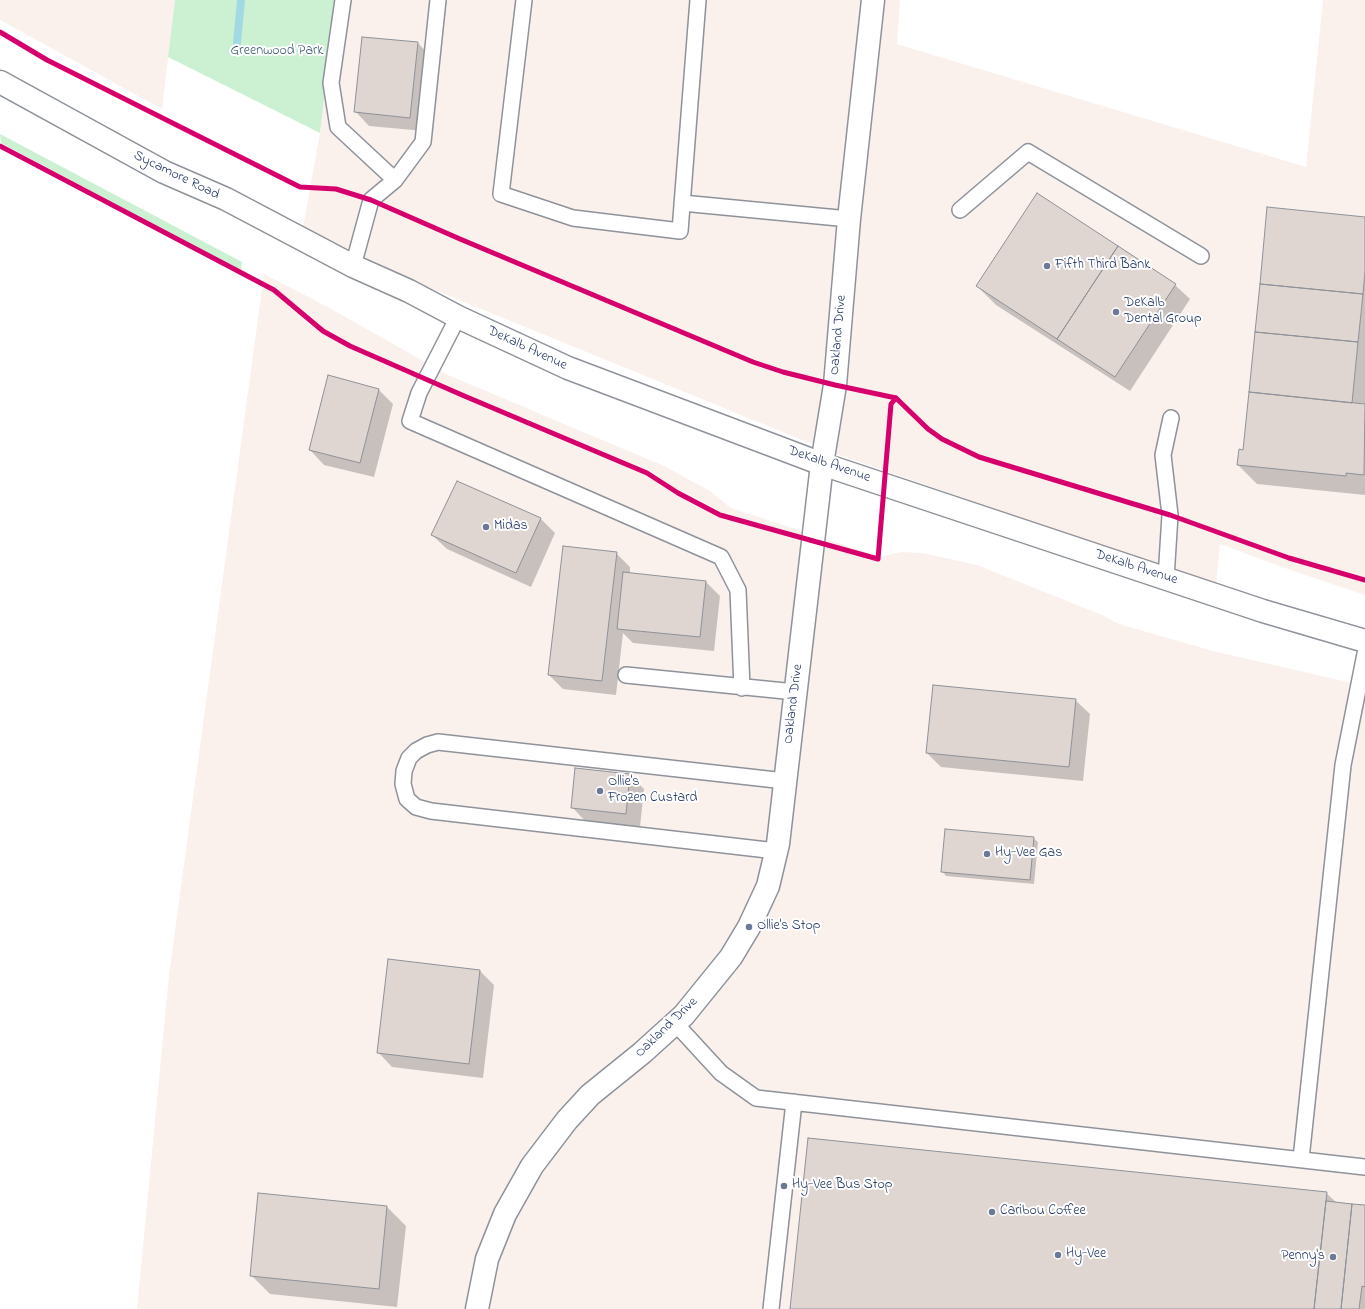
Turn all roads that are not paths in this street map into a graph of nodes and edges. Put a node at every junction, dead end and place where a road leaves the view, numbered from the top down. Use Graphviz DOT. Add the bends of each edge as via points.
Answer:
graph roads {
  1 [pos="343,0"];
  2 [pos="438,0"];
  3 [pos="524,0"];
  4 [pos="698,0"];
  5 [pos="874,0"];
  6 [pos="0,82"];
  7 [pos="395,180"];
  8 [pos="682,203"];
  9 [pos="960,210"];
  10 [pos="849,219"];
  11 [pos="1201,256"];
  12 [pos="353,266"];
  13 [pos="458,316"];
  14 [pos="1170,418"];
  15 [pos="822,464"];
  16 [pos="1166,578"];
  17 [pos="1365,641"];
  18 [pos="1365,654"];
  19 [pos="626,675"];
  20 [pos="742,688"];
  21 [pos="795,692"];
  22 [pos="785,780"];
  23 [pos="776,851"];
  24 [pos="675,1023"];
  25 [pos="794,1102"];
  26 [pos="1302,1159"];
  27 [pos="1365,1167"];
  28 [pos="477,1309"];
  29 [pos="770,1309"];
  1 -- 7 [label="lane" via="330,83 338,127"];
  2 -- 7 [label="lane" via="423,142"];
  3 -- 8 [label="lane" via="501,194 573,218 680,231"];
  4 -- 8 [label="lane"];
  5 -- 10 [label="main road, Oakland Drive"];
  6 -- 12 [label="main road, Sycamore Road" via="164,172 226,200"];
  7 -- 12 [label="lane" via="371,200"];
  8 -- 10 [label="lane"];
  9 -- 11 [label="lane" via="1028,152"];
  10 -- 15 [label="main road, Oakland Drive" via="836,385"];
  12 -- 13 [label="main road, DeKalb Avenue"];
  13 -- 15 [label="main road, DeKalb Avenue" via="568,368"];
  13 -- 20 [label="lane" via="419,393 410,421 721,557 738,590"];
  14 -- 16 [label="lane" via="1163,455 1170,515"];
  15 -- 16 [label="main road, DeKalb Avenue"];
  15 -- 21 [label="main road, Oakland Drive"];
  16 -- 17 [label="main road, DeKalb Avenue" via="1263,611"];
  18 -- 26 [label="lane" via="1343,764"];
  19 -- 20 [label="lane"];
  20 -- 21 [label="lane"];
  21 -- 22 [label="main road, Oakland Drive"];
  22 -- 23 [label="main road, Oakland Drive"];
  22 -- 23 [label="lane" via="444,742 427,745 416,751 409,758 404,771 403,784 407,798 416,807 431,811"];
  23 -- 24 [label="main road, Oakland Drive" via="768,886 749,928 731,957"];
  24 -- 25 [label="lane" via="721,1073 756,1098"];
  24 -- 28 [label="main road, Oakland Drive" via="590,1095 566,1120 532,1166 505,1214 487,1259"];
  25 -- 26 [label="lane"];
  25 -- 29 [label="lane"];
  26 -- 27 [label="lane"];
}
